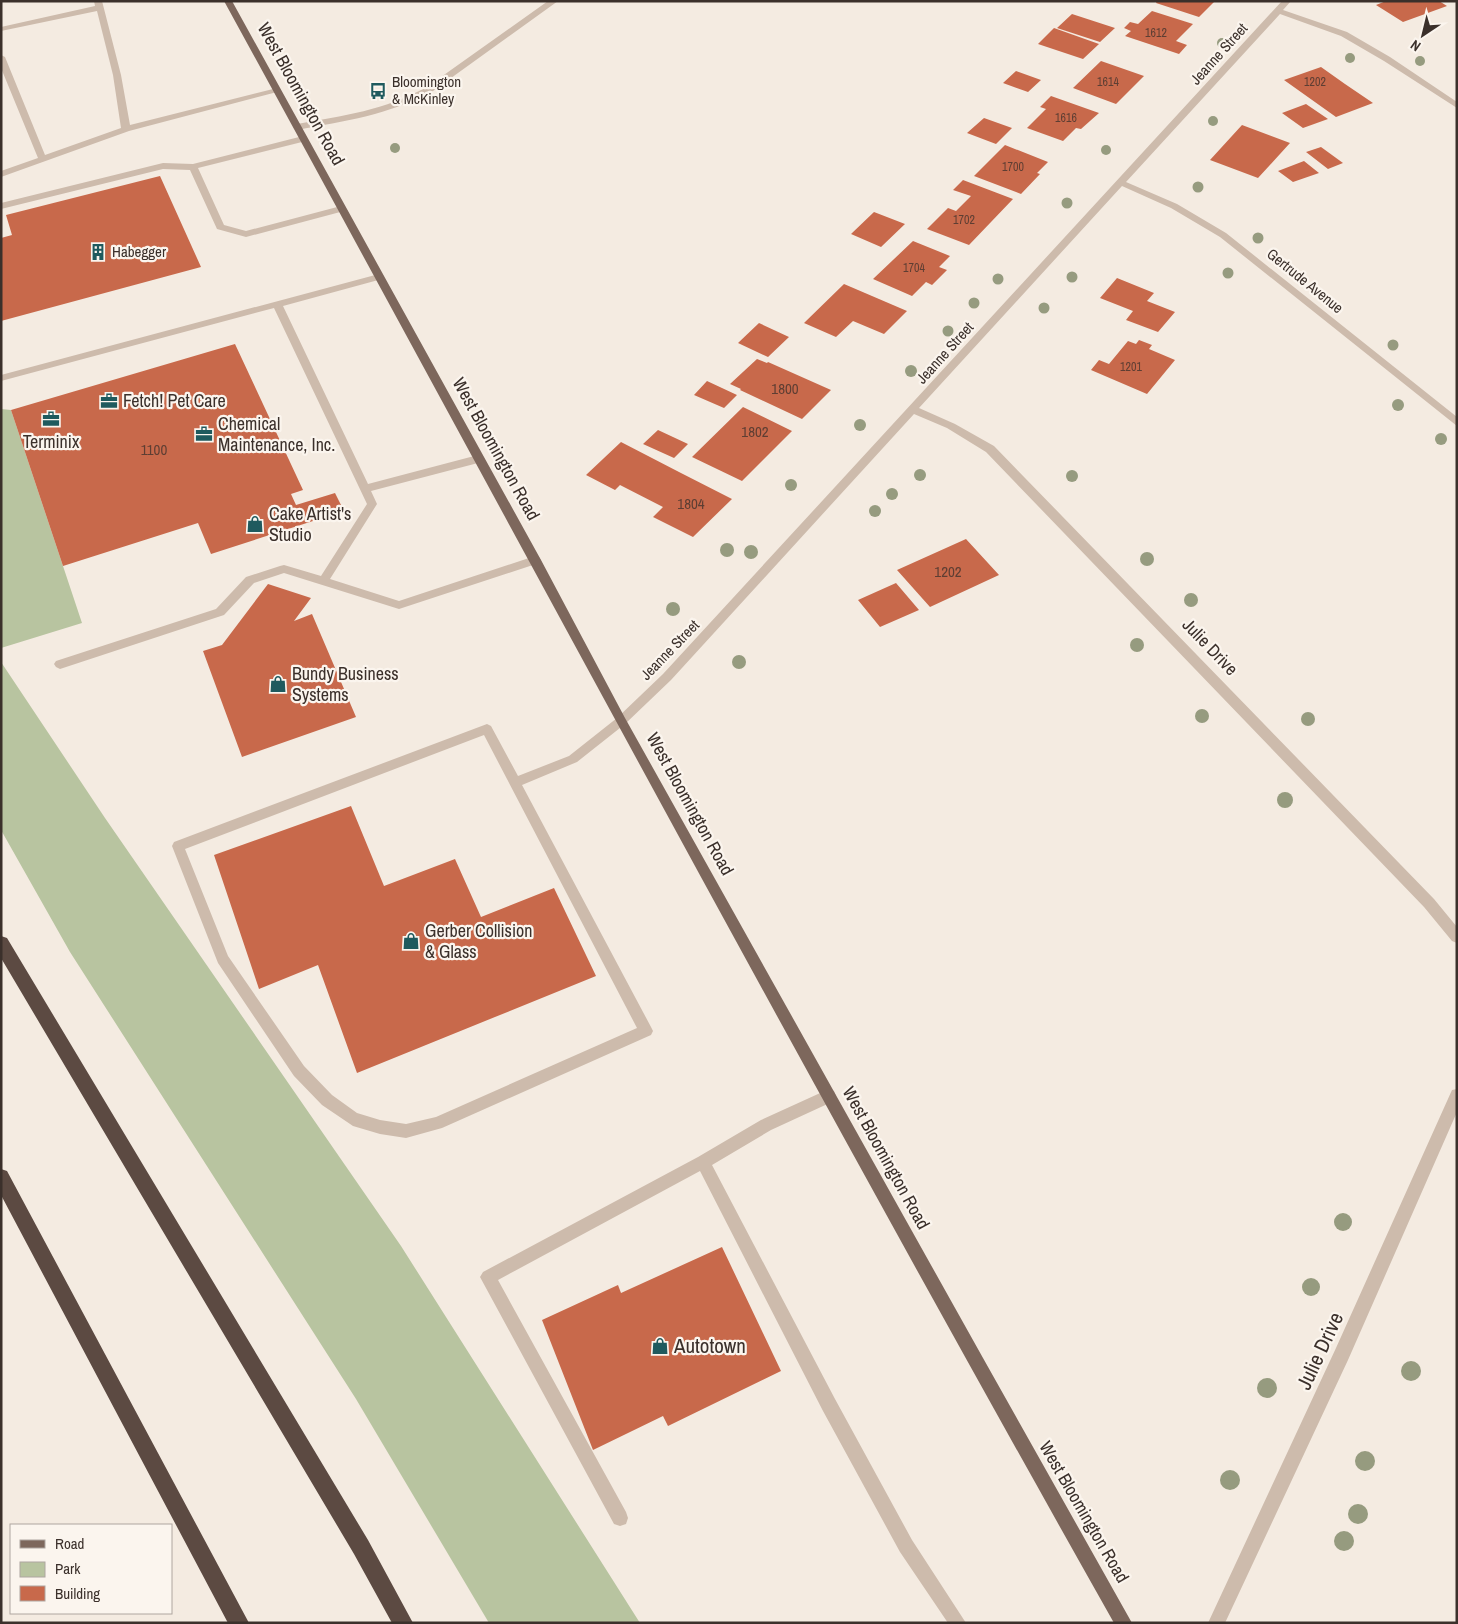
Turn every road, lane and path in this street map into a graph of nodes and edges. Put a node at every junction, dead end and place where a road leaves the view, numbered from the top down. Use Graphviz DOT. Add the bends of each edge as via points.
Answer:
graph roads {
  1 [pos="228,1"];
  2 [pos="554,1"];
  3 [pos="1287,1"];
  4 [pos="99,5"];
  5 [pos="1278,11"];
  6 [pos="1,29"];
  7 [pos="1,57"];
  8 [pos="277,91"];
  9 [pos="1457,106"];
  10 [pos="297,128"];
  11 [pos="126,129"];
  12 [pos="303,139"];
  13 [pos="42,158"];
  14 [pos="193,166"];
  15 [pos="1,174"];
  16 [pos="1122,182"];
  17 [pos="1,206"];
  18 [pos="341,209"];
  19 [pos="379,277"];
  20 [pos="277,304"];
  21 [pos="1,378"];
  22 [pos="914,410"];
  23 [pos="1457,423"];
  24 [pos="478,459"];
  25 [pos="365,489"];
  26 [pos="535,560"];
  27 [pos="323,582"];
  28 [pos="60,664"];
  29 [pos="621,721"];
  30 [pos="515,783"];
  31 [pos="1457,937"];
  32 [pos="1,943"];
  33 [pos="1457,1095"];
  34 [pos="829,1096"];
  35 [pos="703,1162"];
  36 [pos="1,1177"];
  37 [pos="620,1518"];
  38 [pos="239,1623"];
  39 [pos="403,1623"];
  40 [pos="958,1623"];
  41 [pos="1124,1623"];
  42 [pos="1216,1623"];
  1 -- 8 [label="main road, West Bloomington Road"];
  2 -- 10 [label="street" via="410,100 377,112"];
  3 -- 5 [label="street, Jeanne Street"];
  4 -- 6 [label="street"];
  4 -- 11 [label="street" via="117,75"];
  5 -- 9 [label="street" via="1307,19 1358,42"];
  5 -- 16 [label="street, Jeanne Street"];
  7 -- 13 [label="street"];
  8 -- 10 [label="main road, West Bloomington Road"];
  8 -- 11 [label="street"];
  10 -- 12 [label="main road, West Bloomington Road"];
  11 -- 13 [label="street"];
  12 -- 14 [label="street"];
  12 -- 18 [label="main road, West Bloomington Road"];
  13 -- 15 [label="street"];
  14 -- 17 [label="street" via="163,166"];
  14 -- 18 [label="street" via="220,227 246,234"];
  16 -- 22 [label="street, Jeanne Street"];
  16 -- 23 [label="street, Gertrude Avenue" via="1187,212 1223,235"];
  18 -- 19 [label="main road, West Bloomington Road"];
  19 -- 20 [label="street"];
  19 -- 24 [label="main road, West Bloomington Road"];
  20 -- 21 [label="street"];
  20 -- 25 [label="street"];
  22 -- 29 [label="street, Jeanne Street" via="667,677"];
  22 -- 31 [label="street, Julie Drive" via="951,426 990,449 1429,903"];
  24 -- 25 [label="street"];
  24 -- 26 [label="main road, West Bloomington Road"];
  25 -- 27 [label="street" via="372,504"];
  26 -- 27 [label="street" via="399,605"];
  26 -- 29 [label="main road, West Bloomington Road"];
  27 -- 28 [label="street" via="284,570 250,580 220,612"];
  29 -- 30 [label="street, Jeanne Street" via="573,759"];
  29 -- 34 [label="main road, West Bloomington Road"];
  30 -- 30 [label="street" via="487,729 178,846 223,958 299,1071 327,1100 353,1119 406,1131 437,1123 646,1031"];
  32 -- 39 [label="highway"];
  33 -- 42 [label="street, Julie Drive" via="1342,1354"];
  34 -- 35 [label="street" via="766,1125"];
  34 -- 41 [label="main road, West Bloomington Road"];
  35 -- 37 [label="street" via="488,1277"];
  35 -- 40 [label="street" via="906,1546"];
  36 -- 38 [label="highway"];
}
